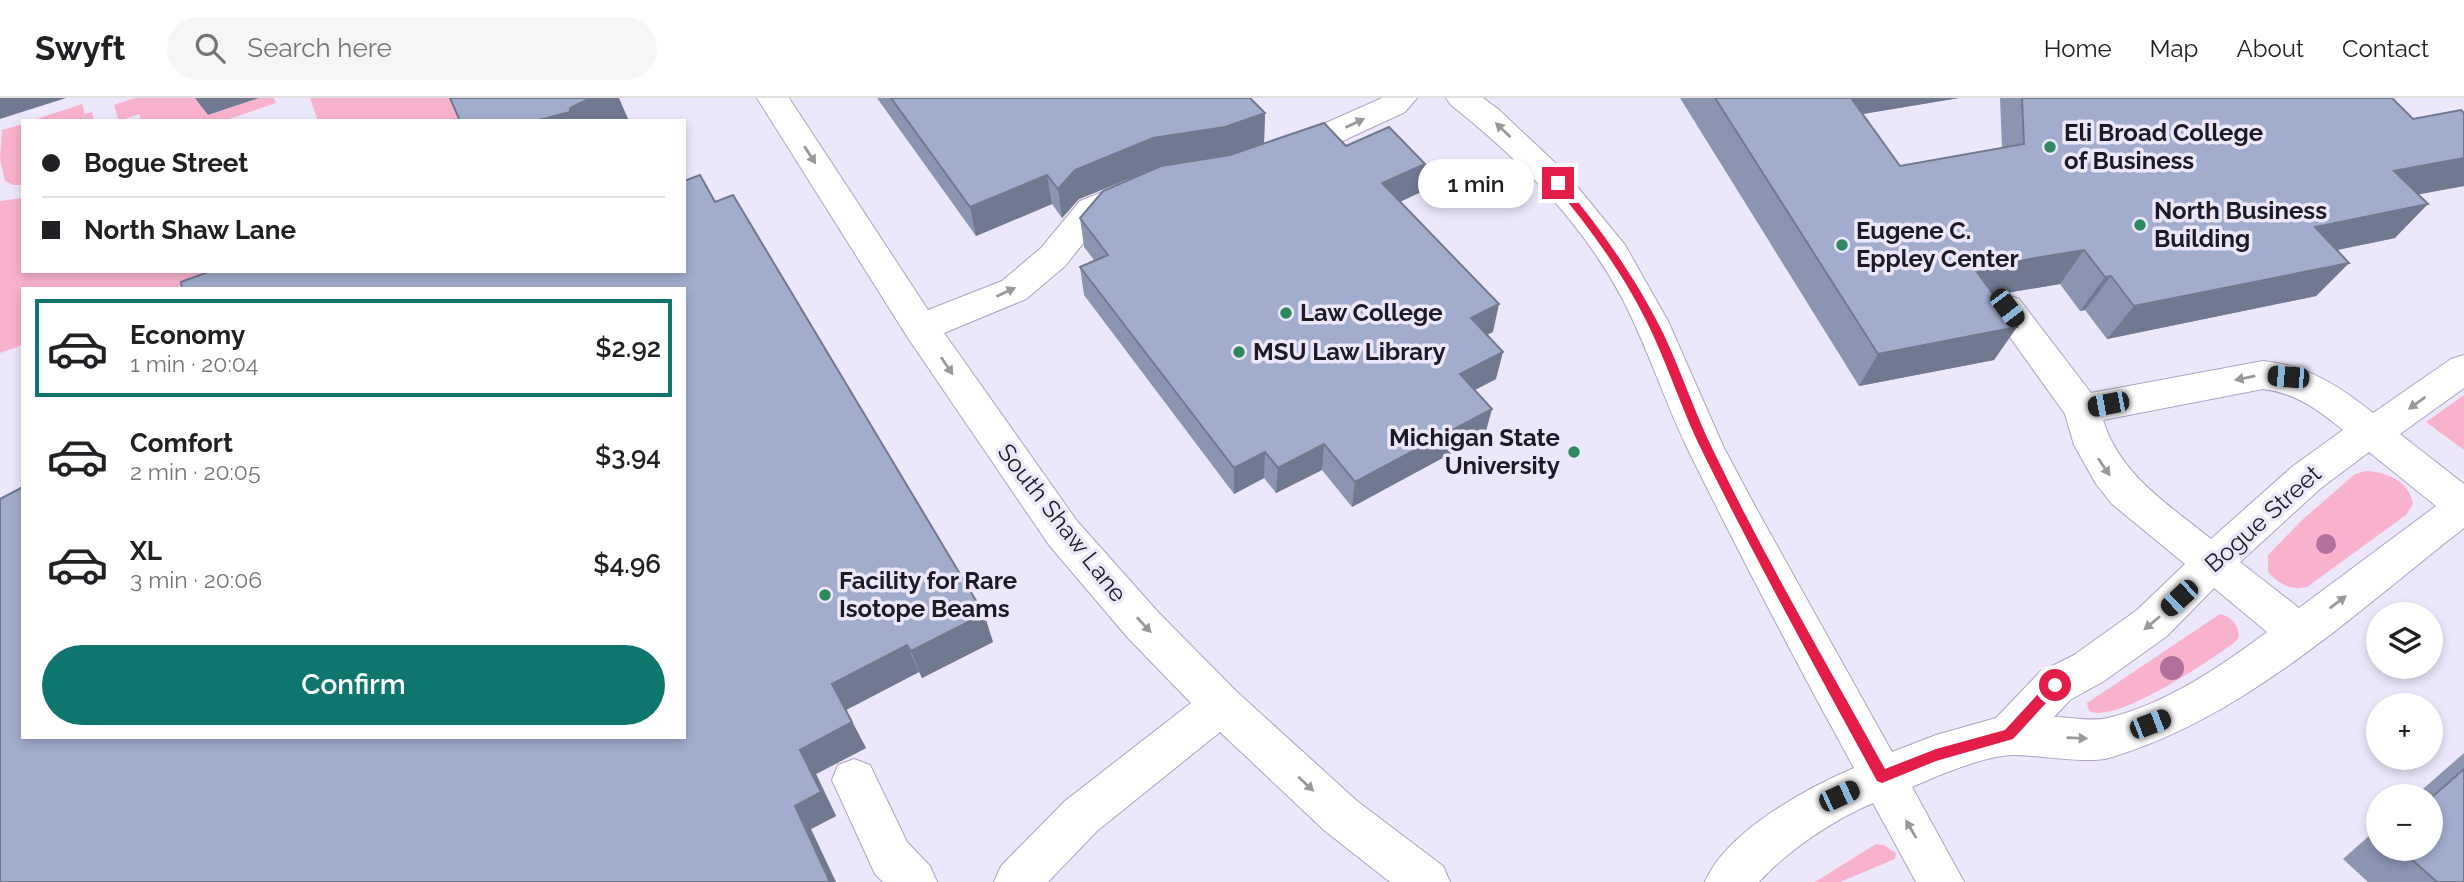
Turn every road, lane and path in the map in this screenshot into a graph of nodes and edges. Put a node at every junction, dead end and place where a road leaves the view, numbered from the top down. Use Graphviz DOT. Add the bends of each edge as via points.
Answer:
graph roads {
  1 [pos="773,98"];
  2 [pos="1401,98"];
  3 [pos="1462,98"];
  4 [pos="1252,162"];
  5 [pos="1146,186"];
  6 [pos="2007,308"];
  7 [pos="921,328"];
  8 [pos="2464,369"];
  9 [pos="2082,409"];
  10 [pos="2368,432"];
  11 [pos="2464,506"];
  12 [pos="2214,563"];
  13 [pos="2298,632"];
  14 [pos="1221,705"];
  15 [pos="2009,735"];
  16 [pos="1882,777"];
  17 [pos="854,780"];
  18 [pos="914,882"];
  19 [pos="1017,882"];
  20 [pos="1427,882"];
  21 [pos="1728,882"];
  22 [pos="1941,882"];
  1 -- 7 [label="street, South Shaw Lane, one-way"];
  4 -- 2 [label="street, one-way" via="1323,137"];
  16 -- 3 [label="street, one-way" via="1742,519 1629,278 1558,183"];
  7 -- 5 [label="street, one-way" via="1014,290 1053,257 1092,209"];
  6 -- 9 [label="street"];
  7 -- 14 [label="street, South Shaw Lane, one-way" via="1063,533"];
  8 -- 10 [label="street, Bogue Street, one-way" via="2393,420"];
  10 -- 9 [label="street, one-way" via="2311,386 2288,377 2263,375"];
  9 -- 12 [label="street, one-way" via="2102,467 2126,494"];
  10 -- 11 [label="street"];
  10 -- 12 [label="street, Bogue Street" via="2280,499"];
  13 -- 11 [label="street, one-way"];
  12 -- 13 [label="street"];
  12 -- 15 [label="street, Bogue Street, one-way" via="2152,624 2089,668 2055,685"];
  15 -- 13 [label="street, one-way" via="2105,739 2166,719 2245,673"];
  14 -- 19 [label="street" via="1081,816"];
  14 -- 20 [label="street, South Shaw Lane, one-way" via="1341,816"];
  15 -- 16 [label="street" via="1936,755"];
  16 -- 21 [label="street" via="1839,796 1782,833"];
  22 -- 16 [label="street, one-way"];
  17 -- 18 [label="street" via="891,858"];
}
